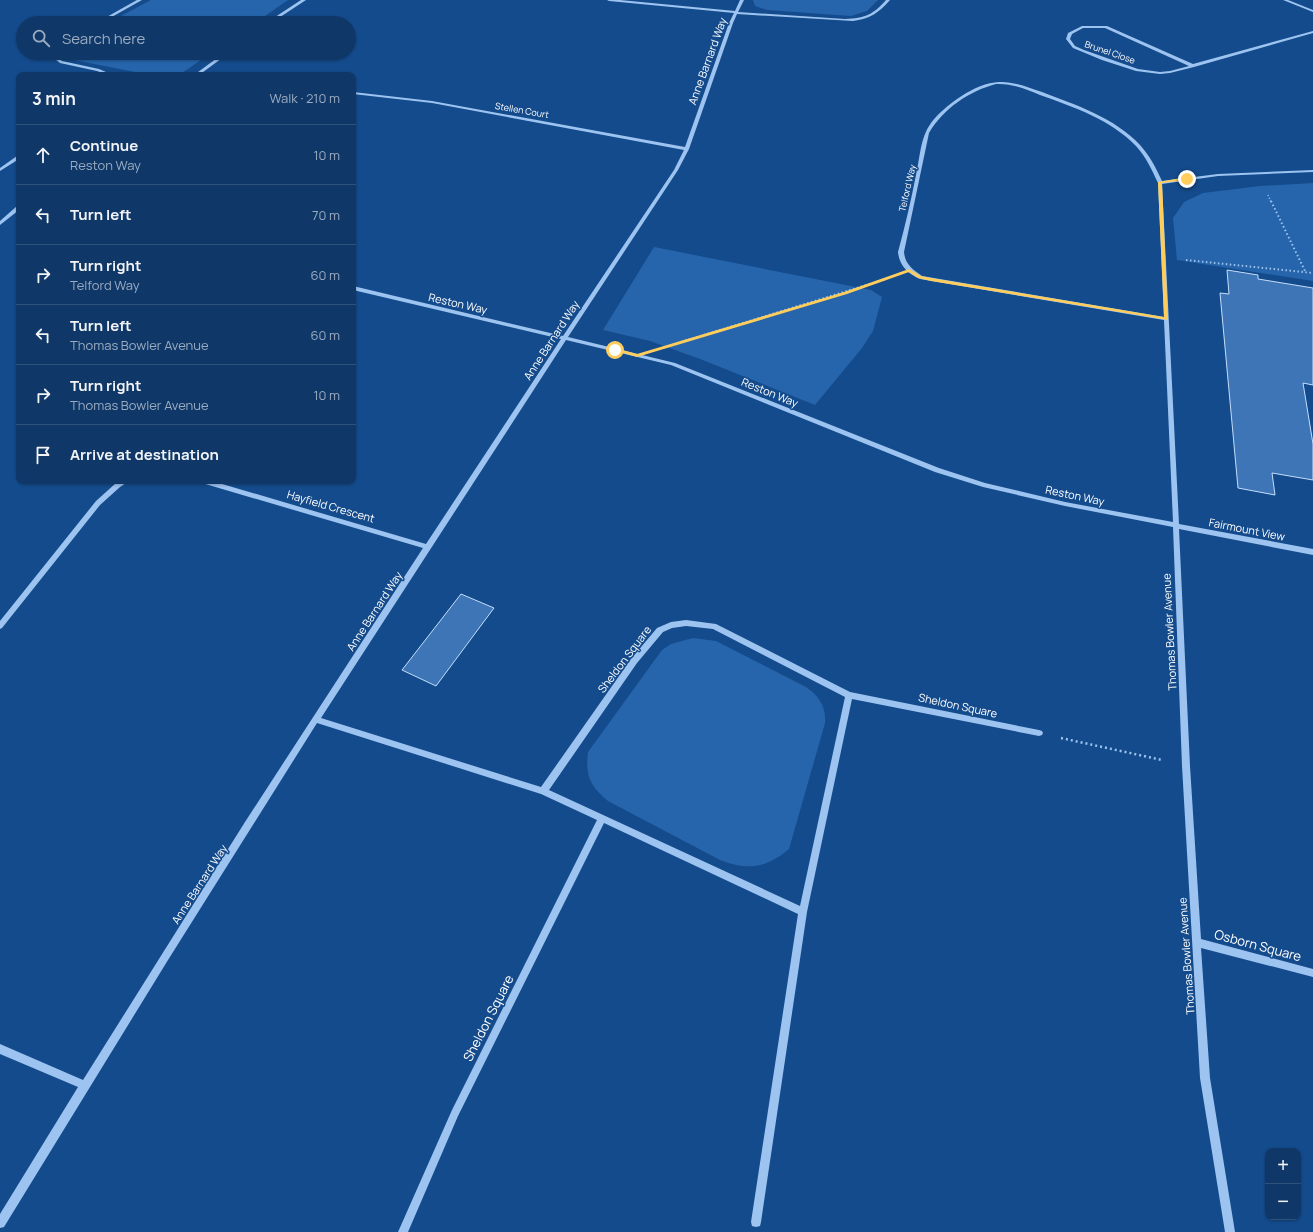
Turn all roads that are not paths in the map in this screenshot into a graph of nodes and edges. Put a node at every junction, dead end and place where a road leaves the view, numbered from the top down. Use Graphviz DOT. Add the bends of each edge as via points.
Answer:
graph roads {
  1 [pos="140,0"];
  2 [pos="304,0"];
  3 [pos="609,0"];
  4 [pos="742,0"];
  5 [pos="888,0"];
  6 [pos="1285,0"];
  7 [pos="1313,11"];
  8 [pos="736,12"];
  9 [pos="111,16"];
  10 [pos="279,16"];
  11 [pos="1313,32"];
  12 [pos="58,60"];
  13 [pos="216,60"];
  14 [pos="1193,66"];
  15 [pos="103,72"];
  16 [pos="200,72"];
  17 [pos="356,93"];
  18 [pos="687,148"];
  19 [pos="16,159"];
  20 [pos="0,170"];
  21 [pos="1313,171"];
  22 [pos="1160,182"];
  23 [pos="16,212"];
  24 [pos="0,224"];
  25 [pos="356,289"];
  26 [pos="1166,319"];
  27 [pos="565,338"];
  28 [pos="120,484"];
  29 [pos="214,484"];
  30 [pos="1176,525"];
  31 [pos="428,547"];
  32 [pos="1313,552"];
  33 [pos="0,626"];
  34 [pos="849,695"];
  35 [pos="317,720"];
  36 [pos="1039,734"];
  37 [pos="544,791"];
  38 [pos="602,819"];
  39 [pos="803,912"];
  40 [pos="1196,942"];
  41 [pos="1313,973"];
  42 [pos="0,1049"];
  43 [pos="84,1085"];
  44 [pos="756,1222"];
  45 [pos="0,1223"];
  46 [pos="403,1232"];
  47 [pos="1230,1232"];
  1 -- 9 [label="street"];
  2 -- 10 [label="street"];
  3 -- 8 [label="street"];
  4 -- 8 [label="street, Anne Barnard Way"];
  5 -- 8 [label="street" via="875,15 857,20"];
  6 -- 7 [label="street"];
  8 -- 18 [label="street, Anne Barnard Way"];
  11 -- 14 [label="street, Brunel Close"];
  12 -- 15 [label="street"];
  13 -- 16 [label="street"];
  14 -- 14 [label="street, Brunel Close" via="1170,72 1150,73 1083,51 1074,47 1068,39 1070,33 1082,27 1106,27"];
  17 -- 18 [label="street, Stellen Court" via="432,102"];
  18 -- 27 [label="street, Anne Barnard Way" via="676,170"];
  19 -- 20 [label="street"];
  21 -- 22 [label="street" via="1218,175"];
  22 -- 26 [label="street, Thomas Bowler Avenue"];
  22 -- 26 [label="street, Telford Way" via="1152,162 1144,152 1113,125 1018,85 989,85 941,113 926,134 901,260 909,271 920,277"];
  23 -- 24 [label="street"];
  25 -- 27 [label="street, Reston Way"];
  26 -- 30 [label="street, Thomas Bowler Avenue"];
  27 -- 30 [label="street, Reston Way" via="673,364 937,470 985,485 1065,504"];
  27 -- 31 [label="street, Anne Barnard Way"];
  28 -- 33 [label="street" via="98,503"];
  29 -- 31 [label="street, Hayfield Crescent"];
  30 -- 32 [label="street, Fairmount View"];
  30 -- 40 [label="street, Thomas Bowler Avenue"];
  31 -- 35 [label="street, Anne Barnard Way"];
  34 -- 36 [label="street, Sheldon Square"];
  34 -- 37 [label="street, Sheldon Square" via="714,626 686,623 671,625 660,630 634,661"];
  34 -- 39 [label="street"];
  35 -- 37 [label="street"];
  35 -- 43 [label="street, Anne Barnard Way"];
  37 -- 38 [label="street"];
  38 -- 39 [label="street"];
  38 -- 46 [label="street, Sheldon Square" via="455,1113"];
  39 -- 44 [label="street"];
  40 -- 41 [label="street, Osborn Square"];
  40 -- 47 [label="street, Thomas Bowler Avenue" via="1205,1078"];
  42 -- 43 [label="street"];
  43 -- 45 [label="street, Anne Barnard Way"];
}
